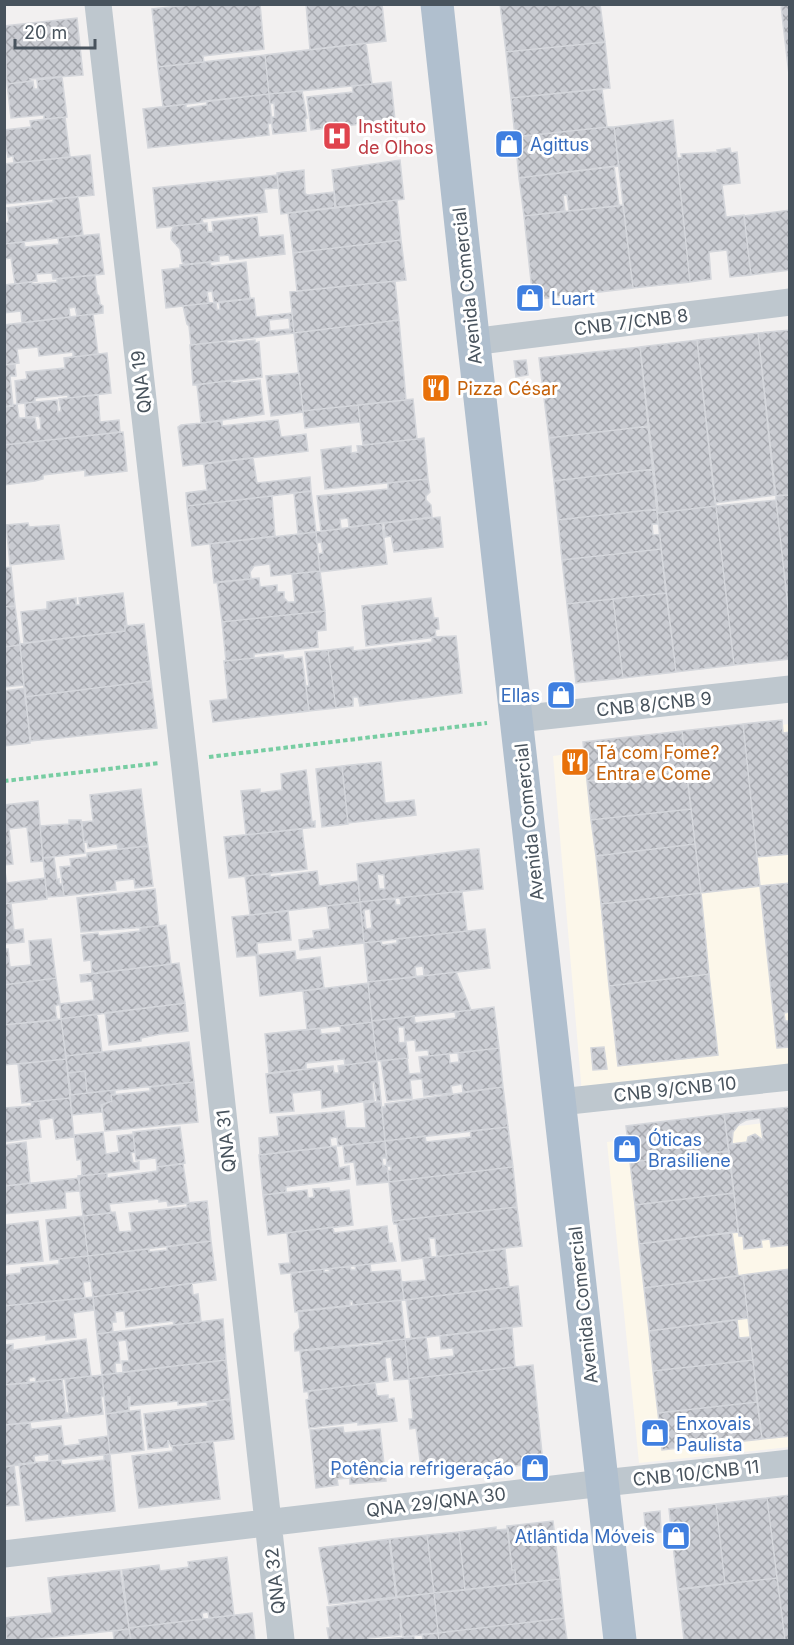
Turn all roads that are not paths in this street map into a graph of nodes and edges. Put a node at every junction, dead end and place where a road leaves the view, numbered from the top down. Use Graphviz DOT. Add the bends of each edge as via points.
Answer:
graph roads {
  1 [pos="98,4"];
  2 [pos="437,4"];
  3 [pos="789,302"];
  4 [pos="472,342"];
  5 [pos="789,689"];
  6 [pos="518,719"];
  7 [pos="184,760"];
  8 [pos="789,1077"];
  9 [pos="560,1102"];
  10 [pos="789,1463"];
  11 [pos="603,1483"];
  12 [pos="269,1522"];
  13 [pos="4,1554"];
  14 [pos="281,1641"];
  15 [pos="620,1641"];
  1 -- 7 [label="street, QNA 19"];
  2 -- 4 [label="main road, Avenida Comercial"];
  3 -- 4 [label="street, CNB 7/CNB 8"];
  4 -- 6 [label="main road, Avenida Comercial"];
  5 -- 6 [label="street, CNB 8/CNB 9"];
  6 -- 9 [label="main road, Avenida Comercial"];
  7 -- 12 [label="street, QNA 31"];
  8 -- 9 [label="street, CNB 9/CNB 10"];
  9 -- 11 [label="main road, Avenida Comercial"];
  10 -- 11 [label="street, CNB 10/CNB 11"];
  11 -- 12 [label="street, QNA 29/QNA 30"];
  11 -- 15 [label="main road, Avenida Comercial"];
  12 -- 13 [label="street, QNA 29/QNA 30"];
  12 -- 14 [label="street, QNA 32"];
}
